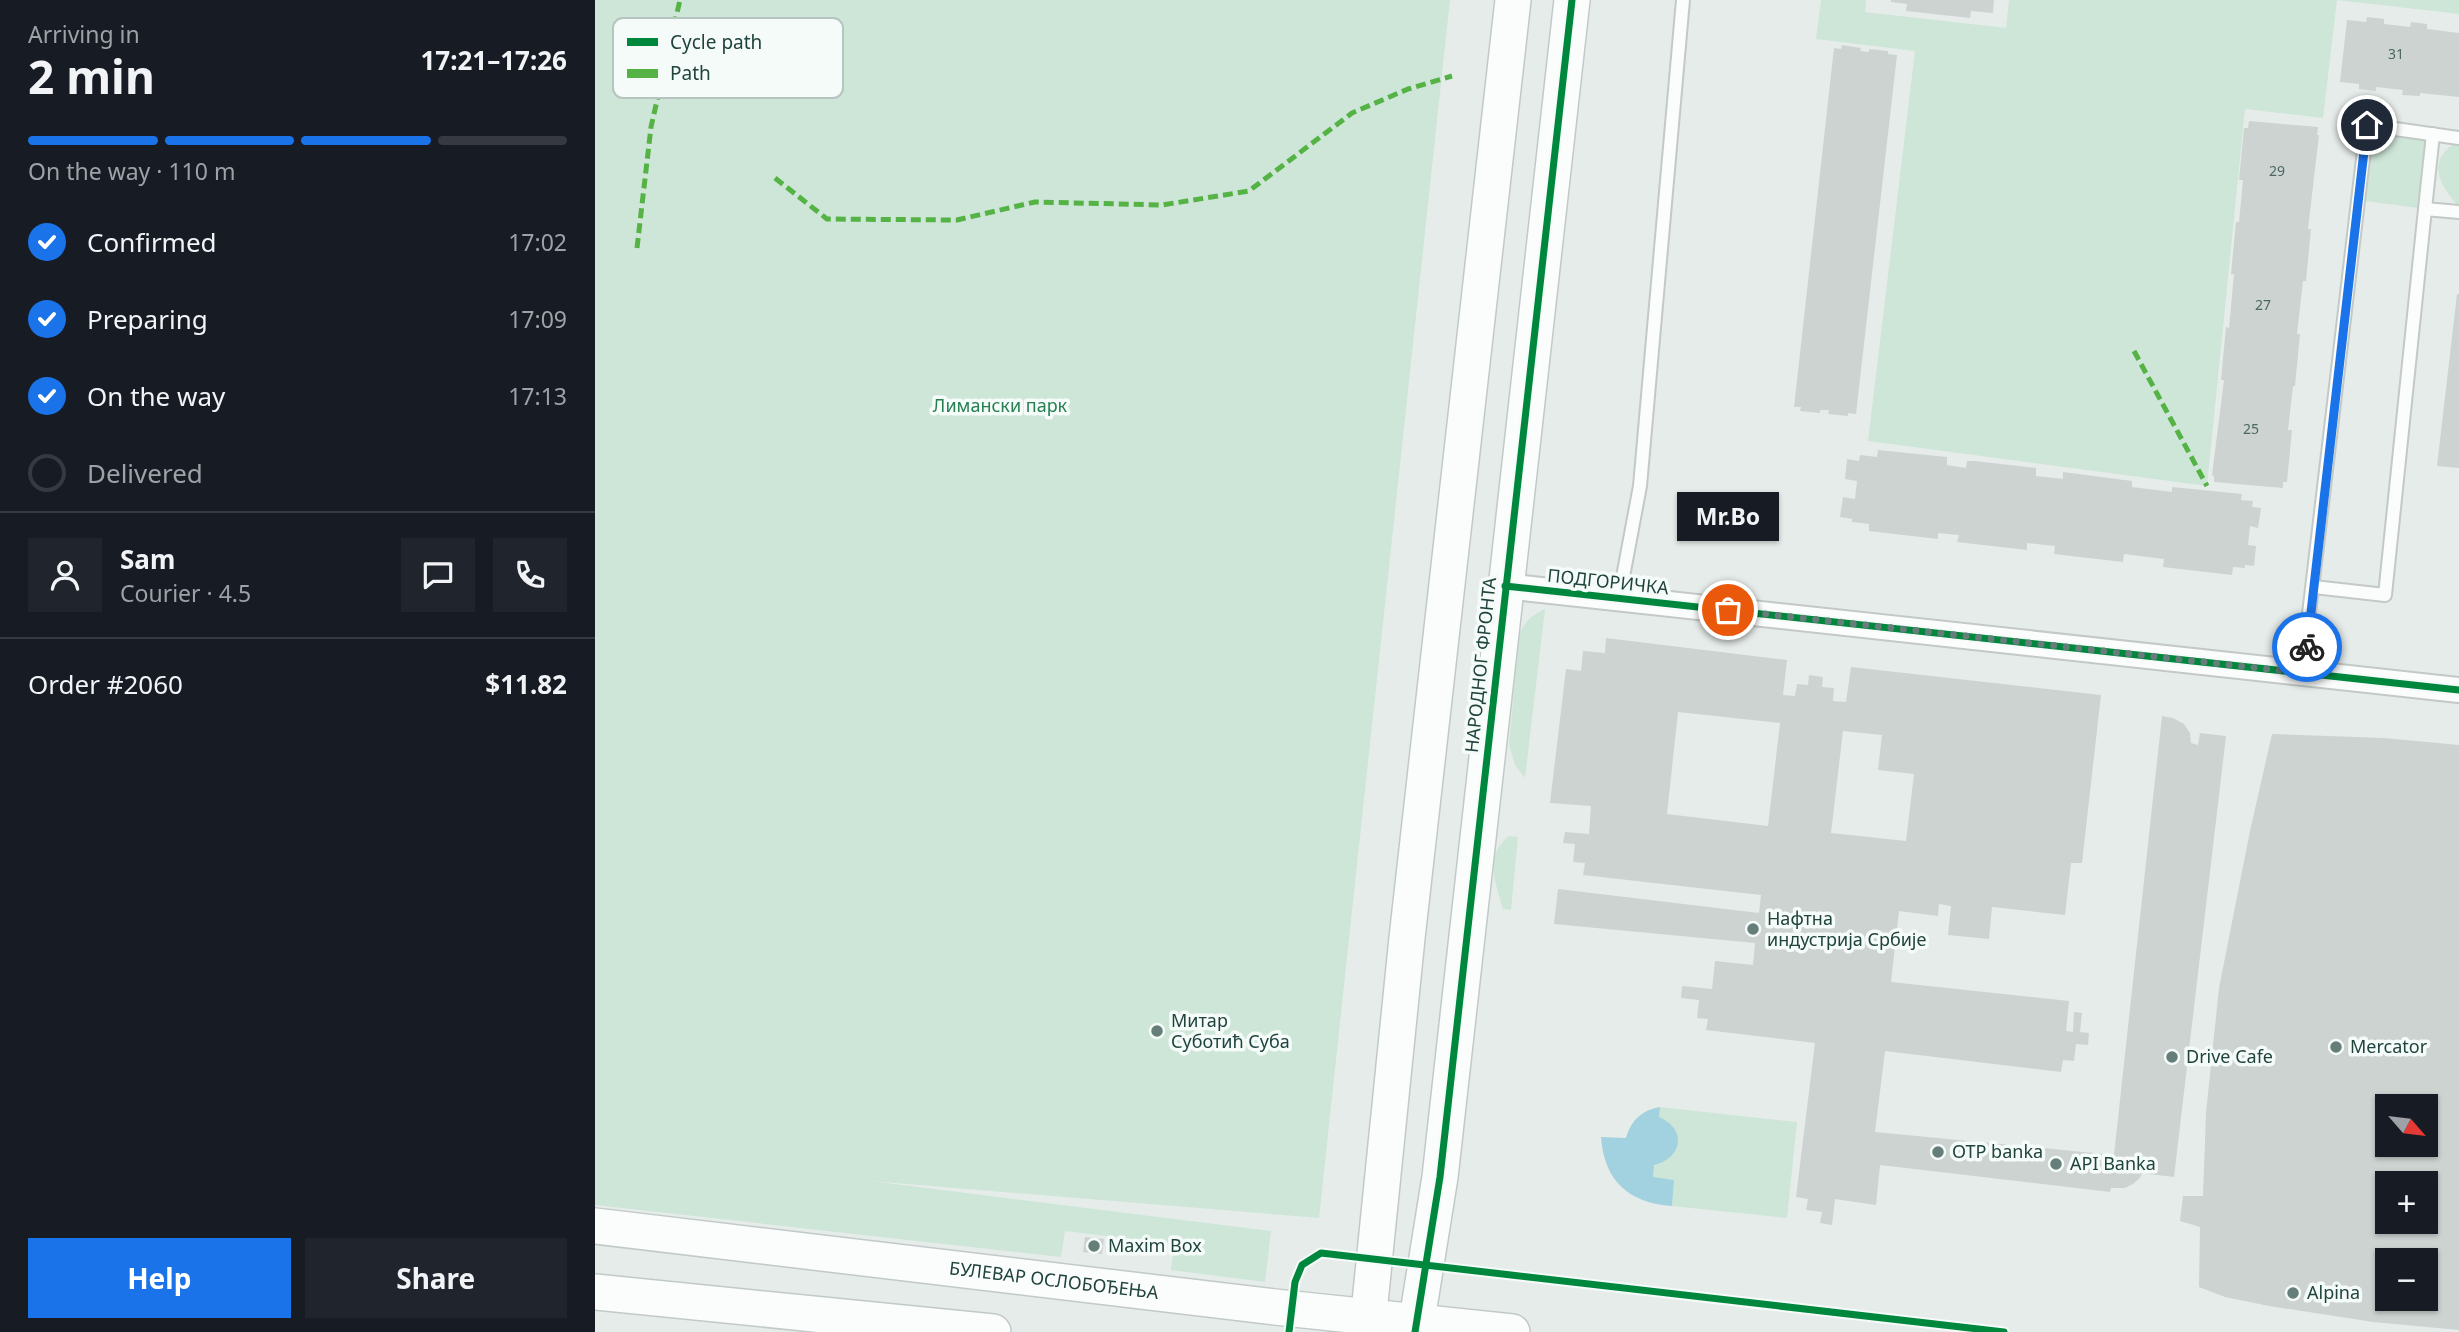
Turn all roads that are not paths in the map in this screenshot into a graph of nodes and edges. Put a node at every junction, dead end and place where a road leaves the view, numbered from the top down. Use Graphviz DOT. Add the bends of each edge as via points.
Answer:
graph roads {
  1 [pos="1513,0"];
  2 [pos="1572,0"];
  3 [pos="1683,0"];
  4 [pos="2433,134"];
  5 [pos="2459,138"];
  6 [pos="2425,209"];
  7 [pos="2459,212"];
  8 [pos="1505,586"];
  9 [pos="2314,587"];
  10 [pos="1619,598"];
  11 [pos="2304,673"];
  12 [pos="2459,690"];
  13 [pos="595,1226"];
  14 [pos="595,1292"];
  15 [pos="1368,1324"];
  16 [pos="1416,1326"];
  17 [pos="993,1332"];
  18 [pos="1512,1332"];
  1 -- 15 [label="street"];
  2 -- 8 [label="street, НАРОДНОГ ФРОНТА"];
  3 -- 10 [label="lane" via="1640,486"];
  4 -- 5 [label="lane"];
  4 -- 6 [label="lane"];
  4 -- 9 [label="lane" via="2367,125"];
  6 -- 7 [label="lane"];
  6 -- 9 [label="lane" via="2385,595"];
  8 -- 10 [label="street, ПОДГОРИЧКА"];
  8 -- 16 [label="street, НАРОДНОГ ФРОНТА" via="1440,1177"];
  9 -- 11 [label="lane"];
  10 -- 11 [label="street, ПОДГОРИЧКА"];
  11 -- 12 [label="street, ПОДГОРИЧКА"];
  13 -- 15 [label="street, БУЛЕВАР ОСЛОБОЂЕЊА" via="1275,1307"];
  14 -- 17 [label="street"];
  15 -- 16 [label="street, БУЛЕВАР ОСЛОБОЂЕЊА"];
  16 -- 18 [label="street, БУЛЕВАР ОСЛОБОЂЕЊА"];
}
